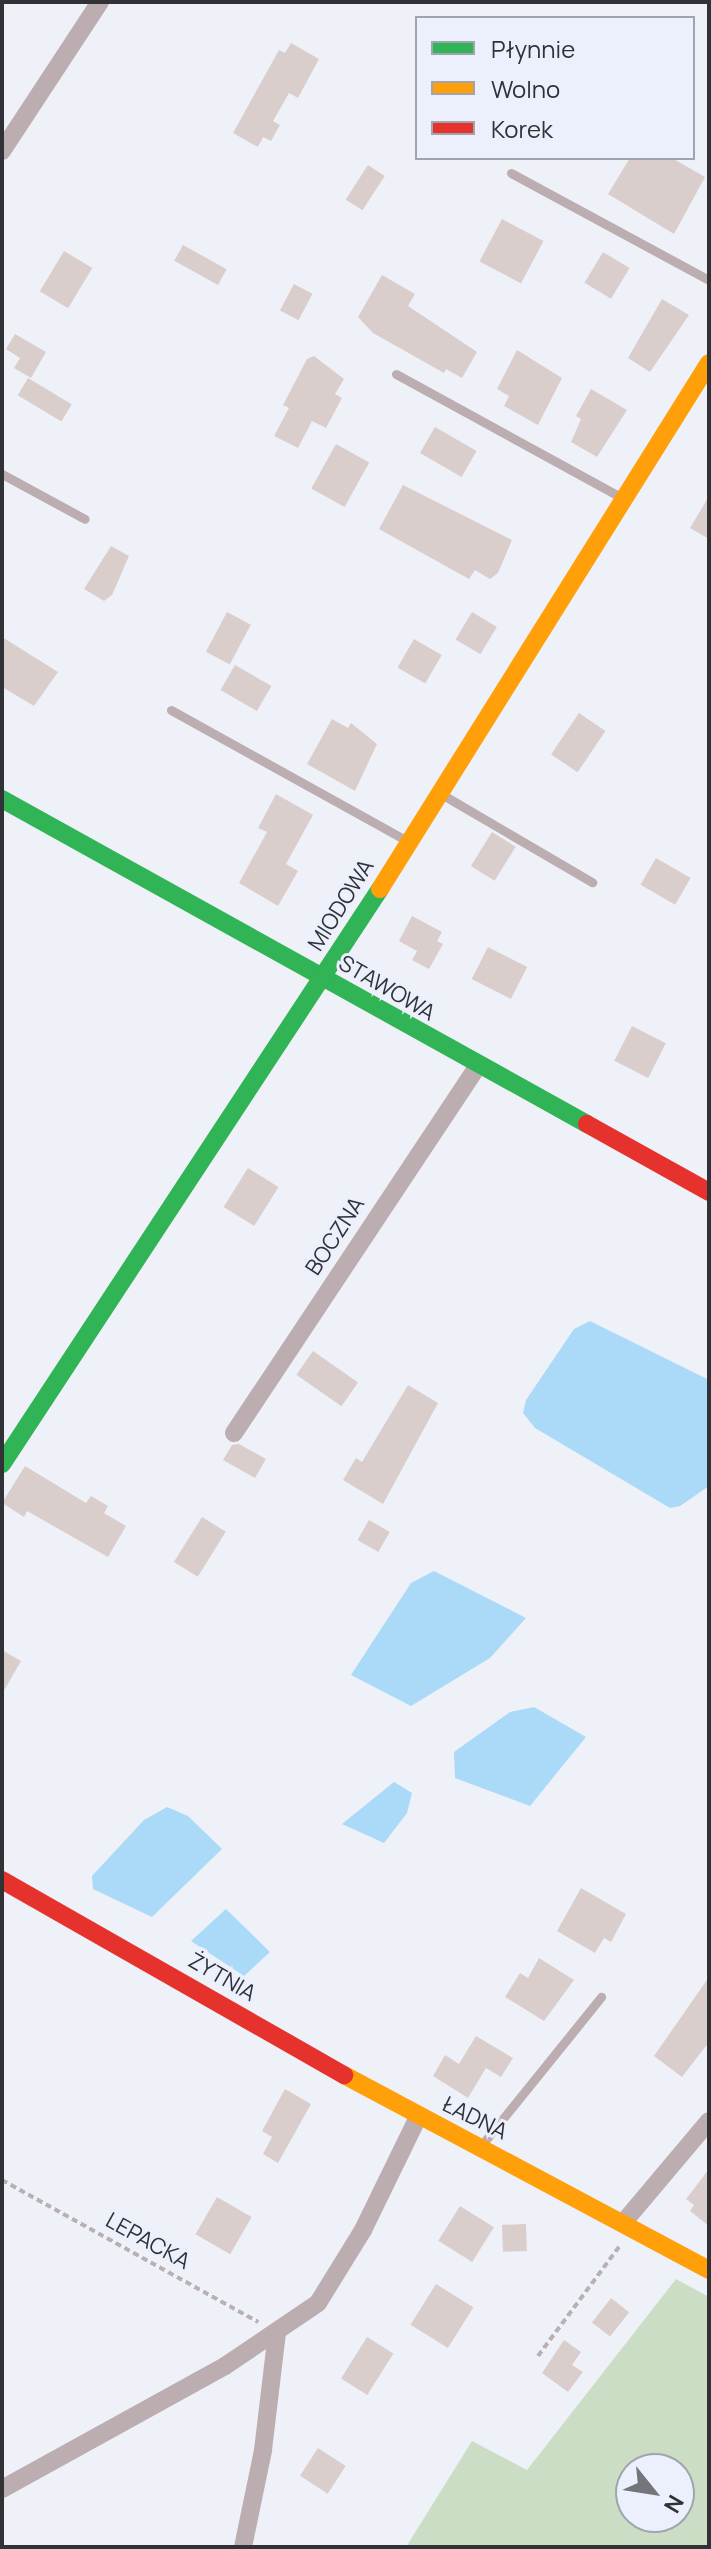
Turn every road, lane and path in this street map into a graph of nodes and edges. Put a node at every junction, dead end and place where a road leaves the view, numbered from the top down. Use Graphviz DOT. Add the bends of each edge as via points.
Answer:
graph roads {
  1 [pos="100,2"];
  2 [pos="2,151"];
  3 [pos="511,173"];
  4 [pos="709,280"];
  5 [pos="709,363"];
  6 [pos="396,374"];
  7 [pos="2,474"];
  8 [pos="624,499"];
  9 [pos="85,519"];
  10 [pos="171,710"];
  11 [pos="440,793"];
  12 [pos="2,799"];
  13 [pos="409,842"];
  14 [pos="592,882"];
  15 [pos="323,979"];
  16 [pos="477,1067"];
  17 [pos="709,1192"];
  18 [pos="234,1433"];
  19 [pos="2,1464"];
  20 [pos="2,1880"];
  21 [pos="601,1997"];
  22 [pos="418,2117"];
  23 [pos="709,2121"];
  24 [pos="480,2147"];
  25 [pos="2,2180"];
  26 [pos="627,2226"];
  27 [pos="709,2270"];
  28 [pos="277,2333"];
  29 [pos="538,2356"];
  30 [pos="2,2489"];
  31 [pos="243,2547"];
  1 -- 2 [label="street"];
  3 -- 4 [label="lane"];
  5 -- 8 [label="street, MIODOWA"];
  6 -- 8 [label="lane"];
  7 -- 9 [label="lane"];
  8 -- 11 [label="street, MIODOWA"];
  10 -- 13 [label="lane"];
  11 -- 13 [label="street, MIODOWA"];
  11 -- 14 [label="lane"];
  12 -- 15 [label="street, STAWOWA"];
  13 -- 15 [label="street, MIODOWA"];
  15 -- 16 [label="street, STAWOWA"];
  15 -- 19 [label="street, MIODOWA"];
  16 -- 17 [label="street, STAWOWA"];
  16 -- 18 [label="street, BOCZNA"];
  20 -- 22 [label="street, ŻYTNIA"];
  21 -- 24 [label="lane"];
  22 -- 24 [label="street, ŁADNA"];
  22 -- 28 [label="street, ŁADNA" via="330,2289"];
  23 -- 26 [label="street"];
  24 -- 26 [label="street, ŁADNA"];
  25 -- 28 [label="path, LEPACKA"];
  26 -- 27 [label="street, ŁADNA"];
  26 -- 29 [label="path"];
  28 -- 30 [label="street, ŁADNA"];
  28 -- 31 [label="street" via="263,2450"];
}
